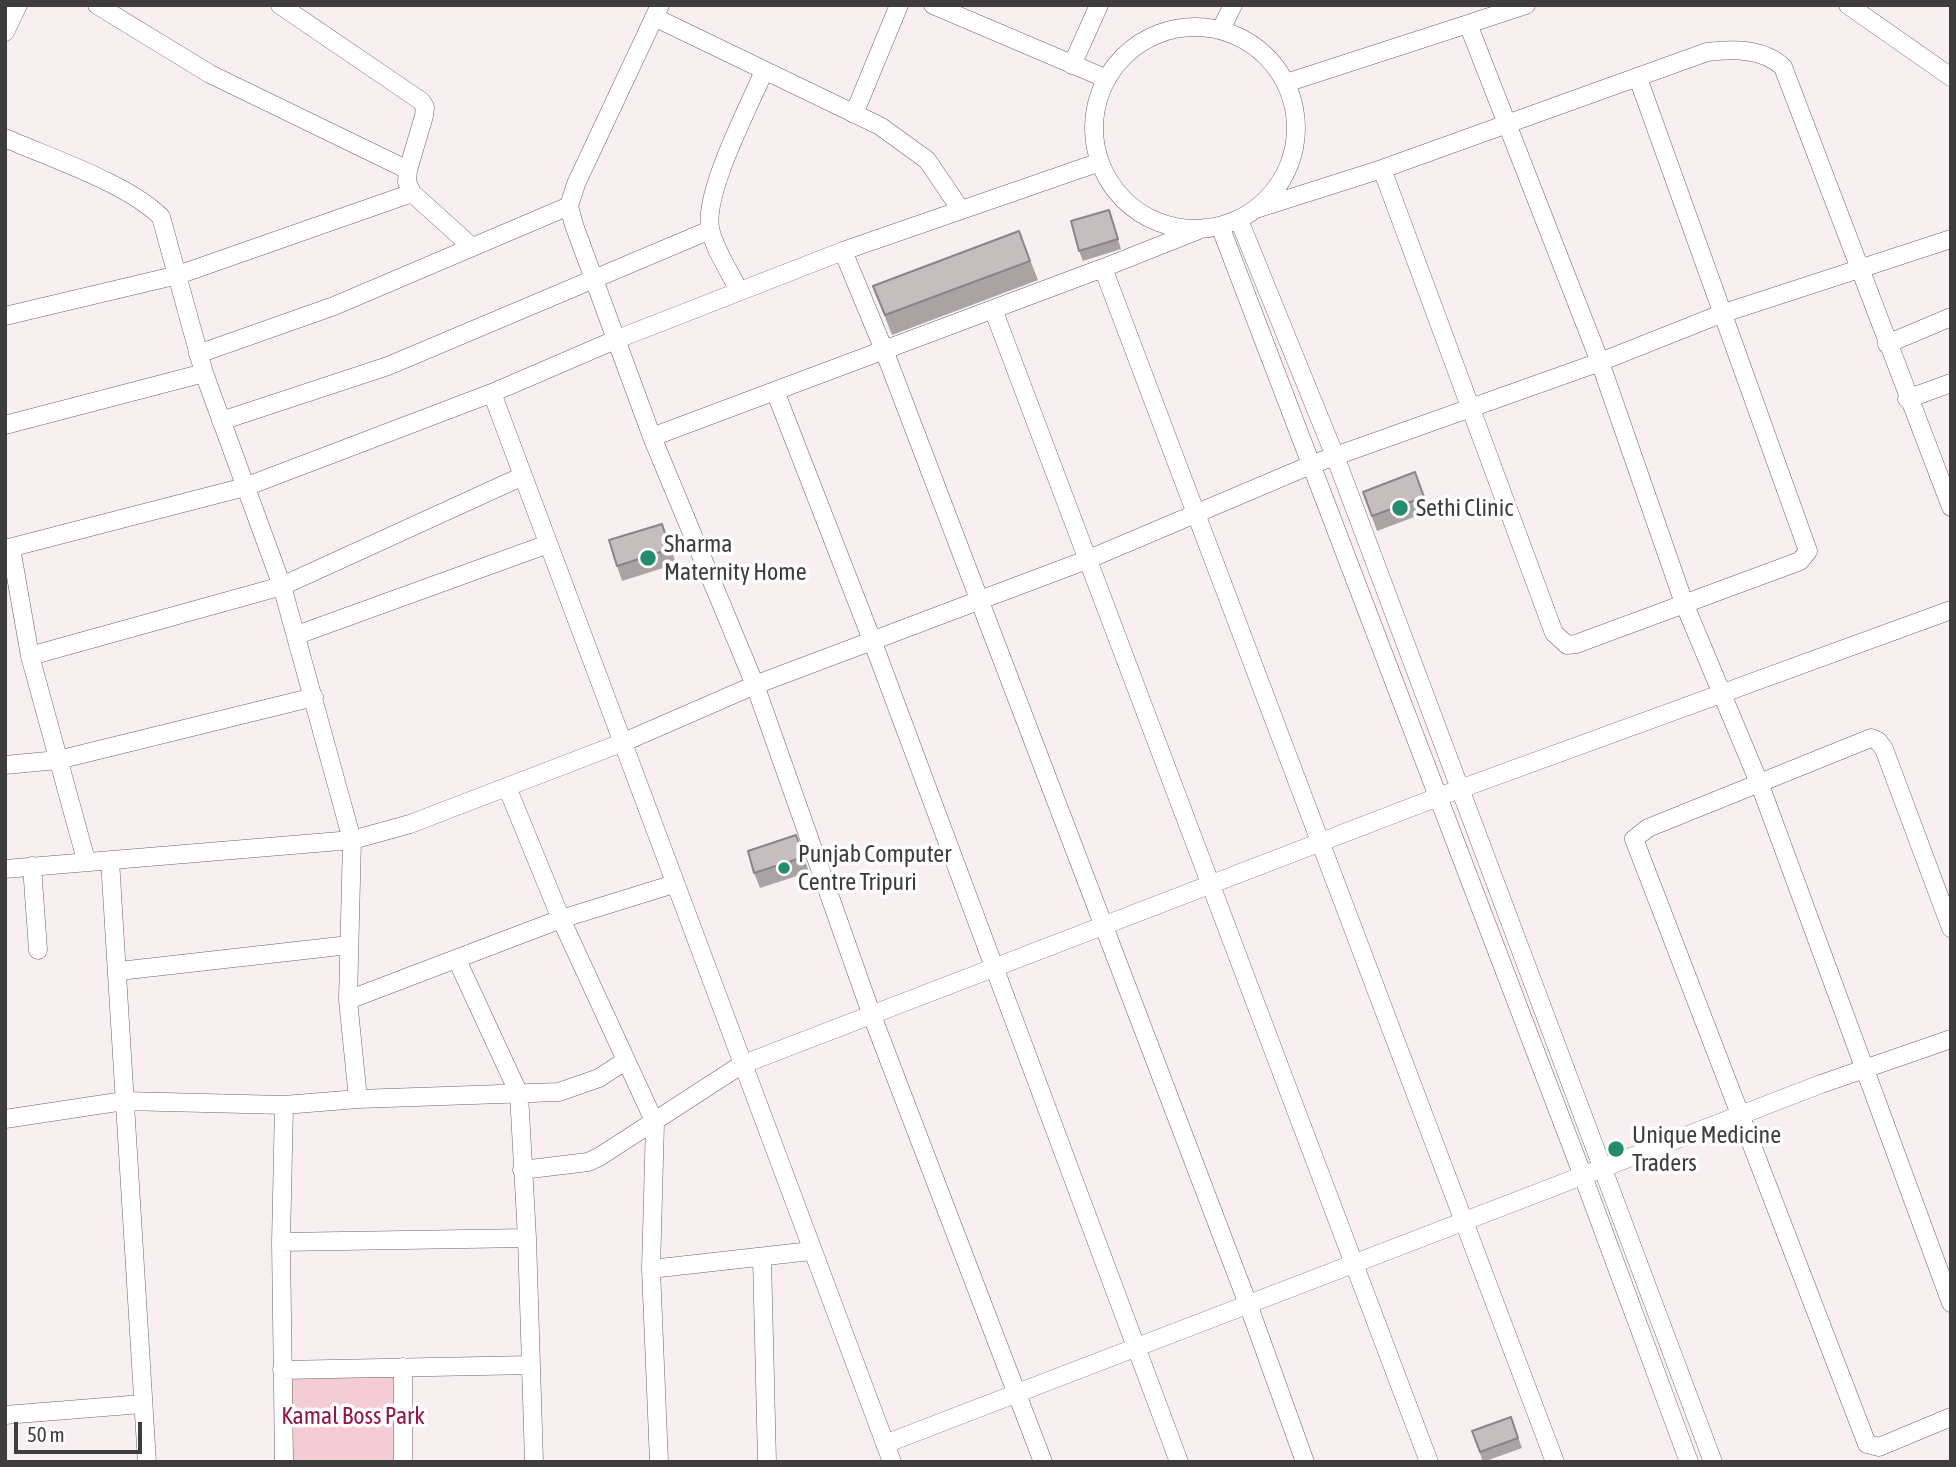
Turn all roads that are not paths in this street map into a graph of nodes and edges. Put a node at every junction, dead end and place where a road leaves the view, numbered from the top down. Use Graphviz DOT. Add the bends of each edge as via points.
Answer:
graph roads {
  1 [pos="18,5"];
  2 [pos="97,5"];
  3 [pos="280,5"];
  4 [pos="900,5"];
  5 [pos="933,5"];
  6 [pos="1099,5"];
  7 [pos="1233,5"];
  8 [pos="1527,5"];
  9 [pos="1848,5"];
  10 [pos="657,11"];
  11 [pos="1468,24"];
  12 [pos="1222,29"];
  13 [pos="5,32"];
  14 [pos="1072,65"];
  15 [pos="764,71"];
  16 [pos="1951,77"];
  17 [pos="1638,78"];
  18 [pos="1107,79"];
  19 [pos="1286,83"];
  20 [pos="854,114"];
  21 [pos="1507,124"];
  22 [pos="5,138"];
  23 [pos="1100,162"];
  24 [pos="1382,169"];
  25 [pos="408,170"];
  26 [pos="412,193"];
  27 [pos="569,206"];
  28 [pos="1256,209"];
  29 [pos="961,210"];
  30 [pos="1239,220"];
  31 [pos="1212,227"];
  32 [pos="710,230"];
  33 [pos="1951,239"];
  34 [pos="472,247"];
  35 [pos="843,251"];
  36 [pos="1103,268"];
  37 [pos="1858,271"];
  38 [pos="178,275"];
  39 [pos="592,281"];
  40 [pos="739,291"];
  41 [pos="992,309"];
  42 [pos="1721,314"];
  43 [pos="5,316"];
  44 [pos="1951,317"];
  45 [pos="615,340"];
  46 [pos="1887,344"];
  47 [pos="884,350"];
  48 [pos="198,354"];
  49 [pos="1600,362"];
  50 [pos="204,373"];
  51 [pos="1951,383"];
  52 [pos="775,391"];
  53 [pos="492,393"];
  54 [pos="1907,399"];
  55 [pos="1472,407"];
  56 [pos="221,421"];
  57 [pos="5,425"];
  58 [pos="652,437"];
  59 [pos="1335,456"];
  60 [pos="1313,464"];
  61 [pos="523,476"];
  62 [pos="245,487"];
  63 [pos="1951,507"];
  64 [pos="1195,514"];
  65 [pos="548,544"];
  66 [pos="8,548"];
  67 [pos="1089,559"];
  68 [pos="282,586"];
  69 [pos="979,597"];
  70 [pos="1684,603"];
  71 [pos="1951,610"];
  72 [pos="297,635"];
  73 [pos="872,640"];
  74 [pos="30,656"];
  75 [pos="755,685"];
  76 [pos="1723,693"];
  77 [pos="314,697"];
  78 [pos="624,742"];
  79 [pos="58,760"];
  80 [pos="5,765"];
  81 [pos="1760,785"];
  82 [pos="507,787"];
  83 [pos="1459,791"];
  84 [pos="1438,797"];
  85 [pos="352,840"];
  86 [pos="1320,842"];
  87 [pos="86,860"];
  88 [pos="110,860"];
  89 [pos="32,866"];
  90 [pos="5,869"];
  91 [pos="674,884"];
  92 [pos="1209,884"];
  93 [pos="561,919"];
  94 [pos="1102,925"];
  95 [pos="1951,928"];
  96 [pos="349,945"];
  97 [pos="38,950"];
  98 [pos="457,960"];
  99 [pos="992,967"];
  100 [pos="119,971"];
  101 [pos="348,1000"];
  102 [pos="871,1013"];
  103 [pos="1951,1039"];
  104 [pos="625,1060"];
  105 [pos="741,1065"];
  106 [pos="1863,1069"];
  107 [pos="519,1094"];
  108 [pos="358,1099"];
  109 [pos="124,1101"];
  110 [pos="284,1105"];
  111 [pos="1741,1115"];
  112 [pos="5,1119"];
  113 [pos="654,1123"];
  114 [pos="1604,1168"];
  115 [pos="522,1170"];
  116 [pos="1583,1176"];
  117 [pos="1465,1221"];
  118 [pos="527,1238"];
  119 [pos="281,1242"];
  120 [pos="811,1251"];
  121 [pos="762,1258"];
  122 [pos="1353,1264"];
  123 [pos="651,1269"];
  124 [pos="1951,1303"];
  125 [pos="1248,1304"];
  126 [pos="1136,1347"];
  127 [pos="531,1365"];
  128 [pos="403,1367"];
  129 [pos="282,1370"];
  130 [pos="1017,1392"];
  131 [pos="142,1404"];
  132 [pos="5,1415"];
  133 [pos="1951,1417"];
  134 [pos="885,1444"];
  135 [pos="768,1459"];
  136 [pos="147,1462"];
  137 [pos="284,1462"];
  138 [pos="403,1462"];
  139 [pos="534,1462"];
  140 [pos="659,1462"];
  141 [pos="892,1462"];
  142 [pos="1043,1462"];
  143 [pos="1179,1462"];
  144 [pos="1305,1462"];
  145 [pos="1429,1462"];
  146 [pos="1555,1462"];
  147 [pos="1689,1462"];
  148 [pos="1713,1462"];
  1 -- 13 [label="street"];
  2 -- 25 [label="street" via="210,74"];
  3 -- 25 [label="street" via="421,101 424,116"];
  4 -- 20 [label="street"];
  5 -- 14 [label="street"];
  6 -- 14 [label="street"];
  7 -- 12 [label="street"];
  8 -- 11 [label="street"];
  9 -- 16 [label="street"];
  10 -- 15 [label="street"];
  10 -- 27 [label="street"];
  11 -- 19 [label="street"];
  11 -- 21 [label="street"];
  12 -- 18 [label="street" via="1184,28 1153,36 1127,54"];
  12 -- 19 [label="street" via="1269,58"];
  14 -- 18 [label="street"];
  15 -- 20 [label="street"];
  15 -- 32 [label="street" via="718,182 709,213"];
  17 -- 21 [label="street"];
  17 -- 37 [label="street" via="1707,52 1751,52 1774,59 1783,67"];
  17 -- 42 [label="street"];
  18 -- 23 [label="street" via="1094,125"];
  19 -- 28 [label="street" via="1296,117 1294,152 1280,184"];
  20 -- 29 [label="street" via="880,126 927,160"];
  21 -- 24 [label="street"];
  21 -- 49 [label="street"];
  22 -- 38 [label="street" via="150,206 161,216"];
  23 -- 29 [label="street"];
  23 -- 31 [label="street" via="1113,188 1133,208 1158,222 1187,229"];
  24 -- 28 [label="street"];
  24 -- 55 [label="street"];
  25 -- 26 [label="street"];
  26 -- 34 [label="street"];
  26 -- 38 [label="street"];
  27 -- 34 [label="street"];
  27 -- 39 [label="street"];
  28 -- 30 [label="street"];
  29 -- 35 [label="street"];
  30 -- 31 [label="street"];
  30 -- 59 [label="street"];
  31 -- 36 [label="street"];
  31 -- 60 [label="street"];
  32 -- 39 [label="street"];
  32 -- 40 [label="street"];
  33 -- 37 [label="street"];
  34 -- 48 [label="street" via="334,306"];
  35 -- 40 [label="street"];
  35 -- 47 [label="street"];
  36 -- 41 [label="street"];
  36 -- 64 [label="street"];
  37 -- 42 [label="street"];
  37 -- 46 [label="street"];
  38 -- 43 [label="street"];
  38 -- 48 [label="street"];
  39 -- 45 [label="street"];
  39 -- 56 [label="street" via="388,366"];
  40 -- 45 [label="street"];
  41 -- 47 [label="street"];
  41 -- 67 [label="street"];
  42 -- 49 [label="street"];
  42 -- 70 [label="street" via="1808,551 1800,561"];
  44 -- 46 [label="street"];
  45 -- 53 [label="street"];
  45 -- 58 [label="street"];
  46 -- 54 [label="street"];
  47 -- 52 [label="street"];
  47 -- 69 [label="street"];
  48 -- 50 [label="street"];
  49 -- 55 [label="street"];
  49 -- 70 [label="street"];
  50 -- 56 [label="street"];
  50 -- 57 [label="street"];
  51 -- 54 [label="street"];
  52 -- 58 [label="street"];
  52 -- 73 [label="street"];
  53 -- 61 [label="street"];
  53 -- 62 [label="street"];
  54 -- 63 [label="street"];
  55 -- 59 [label="street"];
  55 -- 70 [label="street" via="1560,641 1577,644"];
  56 -- 62 [label="street"];
  58 -- 75 [label="street"];
  59 -- 60 [label="street"];
  59 -- 83 [label="street"];
  60 -- 64 [label="street"];
  60 -- 84 [label="street"];
  61 -- 65 [label="street"];
  61 -- 68 [label="street"];
  62 -- 66 [label="street"];
  62 -- 68 [label="street"];
  64 -- 67 [label="street"];
  64 -- 86 [label="street"];
  65 -- 72 [label="street"];
  65 -- 78 [label="street"];
  66 -- 74 [label="street"];
  67 -- 69 [label="street"];
  67 -- 92 [label="street"];
  68 -- 72 [label="street"];
  68 -- 74 [label="street"];
  69 -- 73 [label="street"];
  69 -- 94 [label="street"];
  70 -- 76 [label="street"];
  71 -- 76 [label="street"];
  72 -- 77 [label="street"];
  73 -- 75 [label="street"];
  73 -- 99 [label="street"];
  74 -- 79 [label="street"];
  75 -- 78 [label="street"];
  75 -- 102 [label="street"];
  76 -- 81 [label="street"];
  76 -- 83 [label="street"];
  77 -- 79 [label="street"];
  77 -- 85 [label="street"];
  78 -- 82 [label="street"];
  78 -- 91 [label="street"];
  79 -- 80 [label="street"];
  79 -- 87 [label="street"];
  81 -- 95 [label="street" via="1859,741 1878,741"];
  81 -- 106 [label="street"];
  81 -- 111 [label="street" via="1648,828 1634,839"];
  82 -- 85 [label="street" via="410,824"];
  82 -- 93 [label="street"];
  83 -- 84 [label="street"];
  83 -- 114 [label="street"];
  84 -- 86 [label="street"];
  84 -- 116 [label="street"];
  85 -- 88 [label="street"];
  85 -- 96 [label="street"];
  86 -- 92 [label="street"];
  86 -- 117 [label="street"];
  87 -- 88 [label="street"];
  87 -- 89 [label="street"];
  88 -- 100 [label="street"];
  89 -- 90 [label="street"];
  89 -- 97 [label="street"];
  91 -- 93 [label="street"];
  91 -- 105 [label="street"];
  92 -- 94 [label="street"];
  92 -- 122 [label="street"];
  93 -- 98 [label="street"];
  93 -- 104 [label="street"];
  94 -- 99 [label="street"];
  94 -- 125 [label="street"];
  96 -- 100 [label="street"];
  96 -- 101 [label="street"];
  98 -- 101 [label="street"];
  98 -- 107 [label="street"];
  99 -- 102 [label="street"];
  99 -- 126 [label="street"];
  100 -- 109 [label="street"];
  101 -- 108 [label="street"];
  102 -- 105 [label="street"];
  102 -- 130 [label="street"];
  103 -- 106 [label="street"];
  104 -- 107 [label="street" via="582,1085 559,1092"];
  104 -- 113 [label="street"];
  105 -- 113 [label="street"];
  105 -- 120 [label="street"];
  106 -- 111 [label="street"];
  106 -- 124 [label="street"];
  107 -- 108 [label="street"];
  107 -- 115 [label="street"];
  108 -- 110 [label="street"];
  109 -- 110 [label="street"];
  109 -- 112 [label="street"];
  109 -- 131 [label="street"];
  110 -- 119 [label="street"];
  111 -- 114 [label="street"];
  111 -- 133 [label="street" via="1867,1444 1880,1447"];
  113 -- 115 [label="street" via="588,1162"];
  113 -- 123 [label="street"];
  114 -- 116 [label="street"];
  114 -- 148 [label="street"];
  115 -- 118 [label="street"];
  116 -- 117 [label="street"];
  116 -- 147 [label="street"];
  117 -- 122 [label="street"];
  117 -- 146 [label="street"];
  118 -- 119 [label="street"];
  118 -- 127 [label="street"];
  119 -- 129 [label="street"];
  120 -- 121 [label="street"];
  120 -- 134 [label="street"];
  121 -- 123 [label="street"];
  121 -- 135 [label="street"];
  122 -- 125 [label="street"];
  122 -- 145 [label="street"];
  123 -- 140 [label="street"];
  125 -- 126 [label="street"];
  125 -- 144 [label="street"];
  126 -- 130 [label="street"];
  126 -- 143 [label="street"];
  127 -- 128 [label="street"];
  127 -- 139 [label="street"];
  128 -- 129 [label="street"];
  128 -- 138 [label="street"];
  129 -- 137 [label="street"];
  130 -- 134 [label="street"];
  130 -- 142 [label="street"];
  131 -- 132 [label="street"];
  131 -- 136 [label="street"];
  134 -- 141 [label="street"];
}
